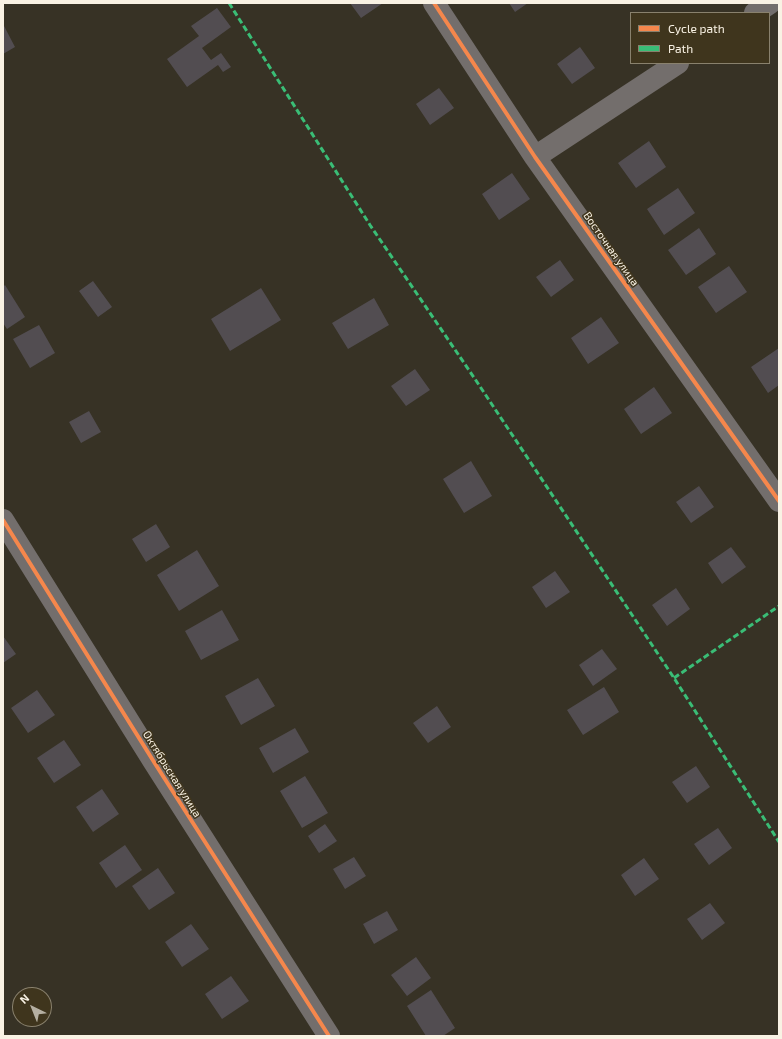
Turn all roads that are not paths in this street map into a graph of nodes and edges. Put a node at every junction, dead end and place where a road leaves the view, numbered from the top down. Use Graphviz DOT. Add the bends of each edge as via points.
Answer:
graph roads {
  1 [pos="434,3"];
  2 [pos="770,3"];
  3 [pos="756,12"];
  4 [pos="676,64"];
  5 [pos="535,157"];
  6 [pos="779,501"];
  7 [pos="3,520"];
  8 [pos="329,1036"];
  1 -- 5 [label="street, Восточная улица"];
  2 -- 3 [label="street"];
  4 -- 5 [label="street"];
  5 -- 6 [label="street, Восточная улица"];
  7 -- 8 [label="street, Октябрьская улица"];
}
